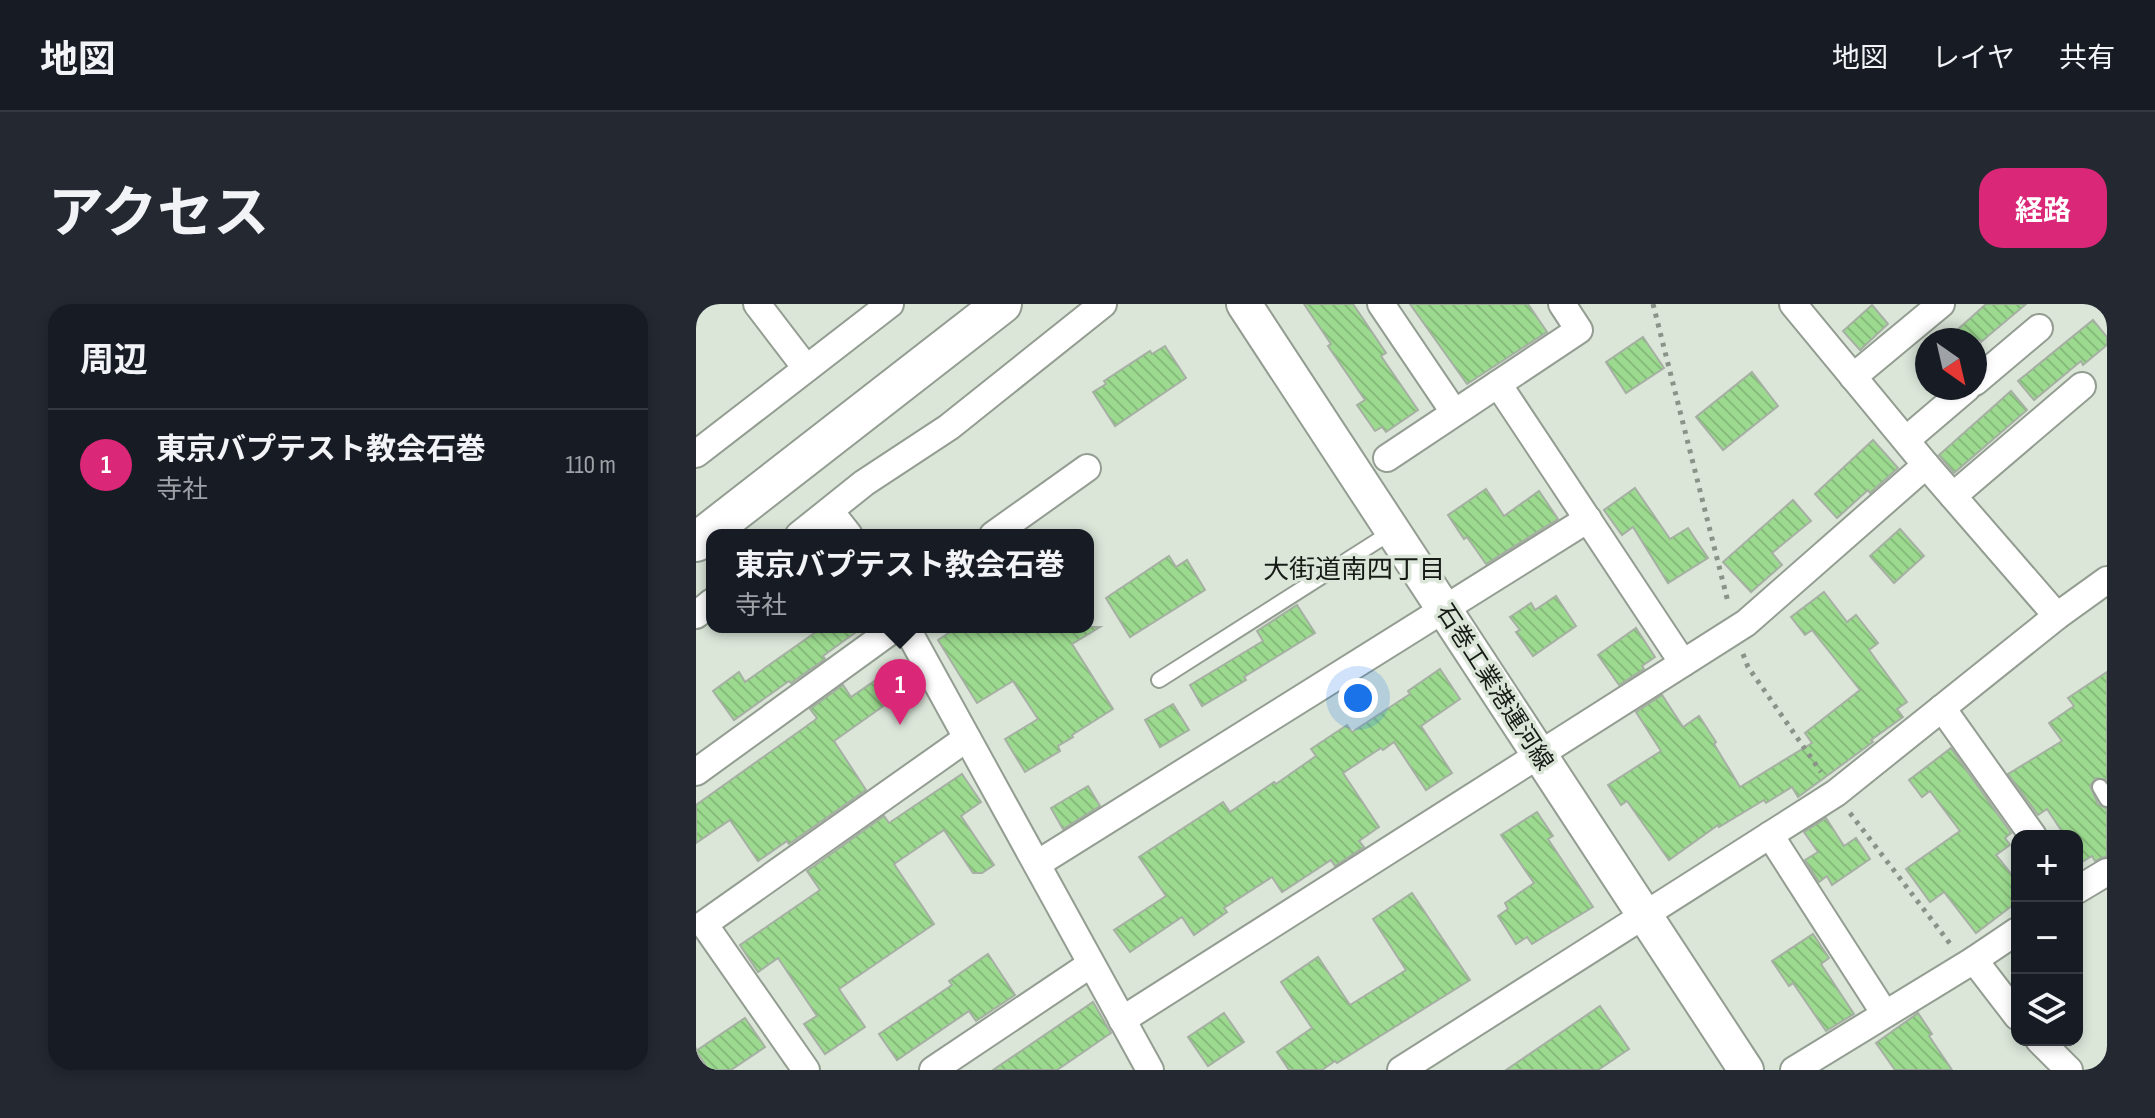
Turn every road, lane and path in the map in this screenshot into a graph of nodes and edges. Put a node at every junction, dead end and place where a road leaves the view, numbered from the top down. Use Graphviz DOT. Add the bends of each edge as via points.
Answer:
graph roads {
  1 [pos="757,304"];
  2 [pos="890,304"];
  3 [pos="1002,304"];
  4 [pos="1103,304"];
  5 [pos="1244,304"];
  6 [pos="1381,304"];
  7 [pos="1562,304"];
  8 [pos="1653,304"];
  9 [pos="1793,304"];
  10 [pos="1941,304"];
  11 [pos="2039,328"];
  12 [pos="806,368"];
  13 [pos="1987,372"];
  14 [pos="1853,377"];
  15 [pos="1498,384"];
  16 [pos="2082,386"];
  17 [pos="1953,400"];
  18 [pos="1454,412"];
  19 [pos="1906,440"];
  20 [pos="696,454"];
  21 [pos="1387,458"];
  22 [pos="1926,465"];
  23 [pos="1087,468"];
  24 [pos="1953,496"];
  25 [pos="830,511"];
  26 [pos="1588,519"];
  27 [pos="713,529"];
  28 [pos="807,529"];
  29 [pos="844,529"];
  30 [pos="1001,529"];
  31 [pos="1393,531"];
  32 [pos="2107,580"];
  33 [pos="1444,609"];
  34 [pos="2057,616"];
  35 [pos="1735,630"];
  36 [pos="888,633"];
  37 [pos="909,633"];
  38 [pos="1683,663"];
  39 [pos="1159,680"];
  40 [pos="1942,708"];
  41 [pos="967,738"];
  42 [pos="1539,754"];
  43 [pos="696,772"];
  44 [pos="1836,793"];
  45 [pos="2029,830"];
  46 [pos="1770,835"];
  47 [pos="1037,864"];
  48 [pos="2107,872"];
  49 [pos="2083,886"];
  50 [pos="1644,915"];
  51 [pos="2011,935"];
  52 [pos="1970,962"];
  53 [pos="1091,964"];
  54 [pos="2011,1009"];
  55 [pos="1885,1014"];
  56 [pos="1122,1020"];
  57 [pos="2045,1046"];
  58 [pos="806,1070"];
  59 [pos="933,1070"];
  60 [pos="1150,1070"];
  61 [pos="1401,1070"];
  62 [pos="1746,1070"];
  63 [pos="1794,1070"];
  64 [pos="2069,1070"];
  1 -- 12 [label="street"];
  2 -- 12 [label="street"];
  3 -- 27 [label="main road"];
  4 -- 25 [label="street" via="949,427"];
  5 -- 31 [label="street, 石巻工業港運河線"];
  6 -- 18 [label="street"];
  7 -- 15 [label="street" via="1579,330"];
  8 -- 35 [label="path"];
  9 -- 14 [label="street"];
  10 -- 14 [label="street"];
  11 -- 13 [label="street"];
  12 -- 20 [label="street"];
  14 -- 19 [label="street"];
  15 -- 18 [label="street"];
  15 -- 26 [label="street"];
  16 -- 24 [label="street"];
  17 -- 19 [label="street"];
  18 -- 21 [label="street"];
  19 -- 22 [label="street"];
  22 -- 24 [label="street"];
  22 -- 35 [label="street"];
  23 -- 30 [label="street"];
  24 -- 34 [label="street"];
  25 -- 28 [label="street"];
  25 -- 29 [label="street"];
  26 -- 33 [label="street"];
  26 -- 38 [label="street"];
  31 -- 33 [label="street, 石巻工業港運河線"];
  31 -- 39 [label="lane"];
  32 -- 34 [label="street"];
  33 -- 42 [label="street, 石巻工業港運河線"];
  33 -- 47 [label="street"];
  34 -- 40 [label="street"];
  35 -- 38 [label="street"];
  35 -- 44 [label="path" via="1748,667"];
  36 -- 43 [label="street"];
  37 -- 41 [label="street"];
  38 -- 42 [label="street"];
  40 -- 44 [label="street"];
  40 -- 45 [label="street"];
  41 -- 47 [label="street"];
  41 -- 58 [label="street" via="704,924"];
  42 -- 50 [label="street, 石巻工業港運河線"];
  42 -- 56 [label="street"];
  44 -- 46 [label="street"];
  44 -- 52 [label="path"];
  46 -- 50 [label="street"];
  46 -- 55 [label="street"];
  47 -- 53 [label="street"];
  48 -- 49 [label="street"];
  50 -- 61 [label="street"];
  50 -- 62 [label="street, 石巻工業港運河線"];
  51 -- 52 [label="street"];
  52 -- 54 [label="street"];
  52 -- 55 [label="street"];
  53 -- 56 [label="street"];
  53 -- 59 [label="street"];
  55 -- 63 [label="street"];
  56 -- 60 [label="street"];
  57 -- 64 [label="street"];
}
